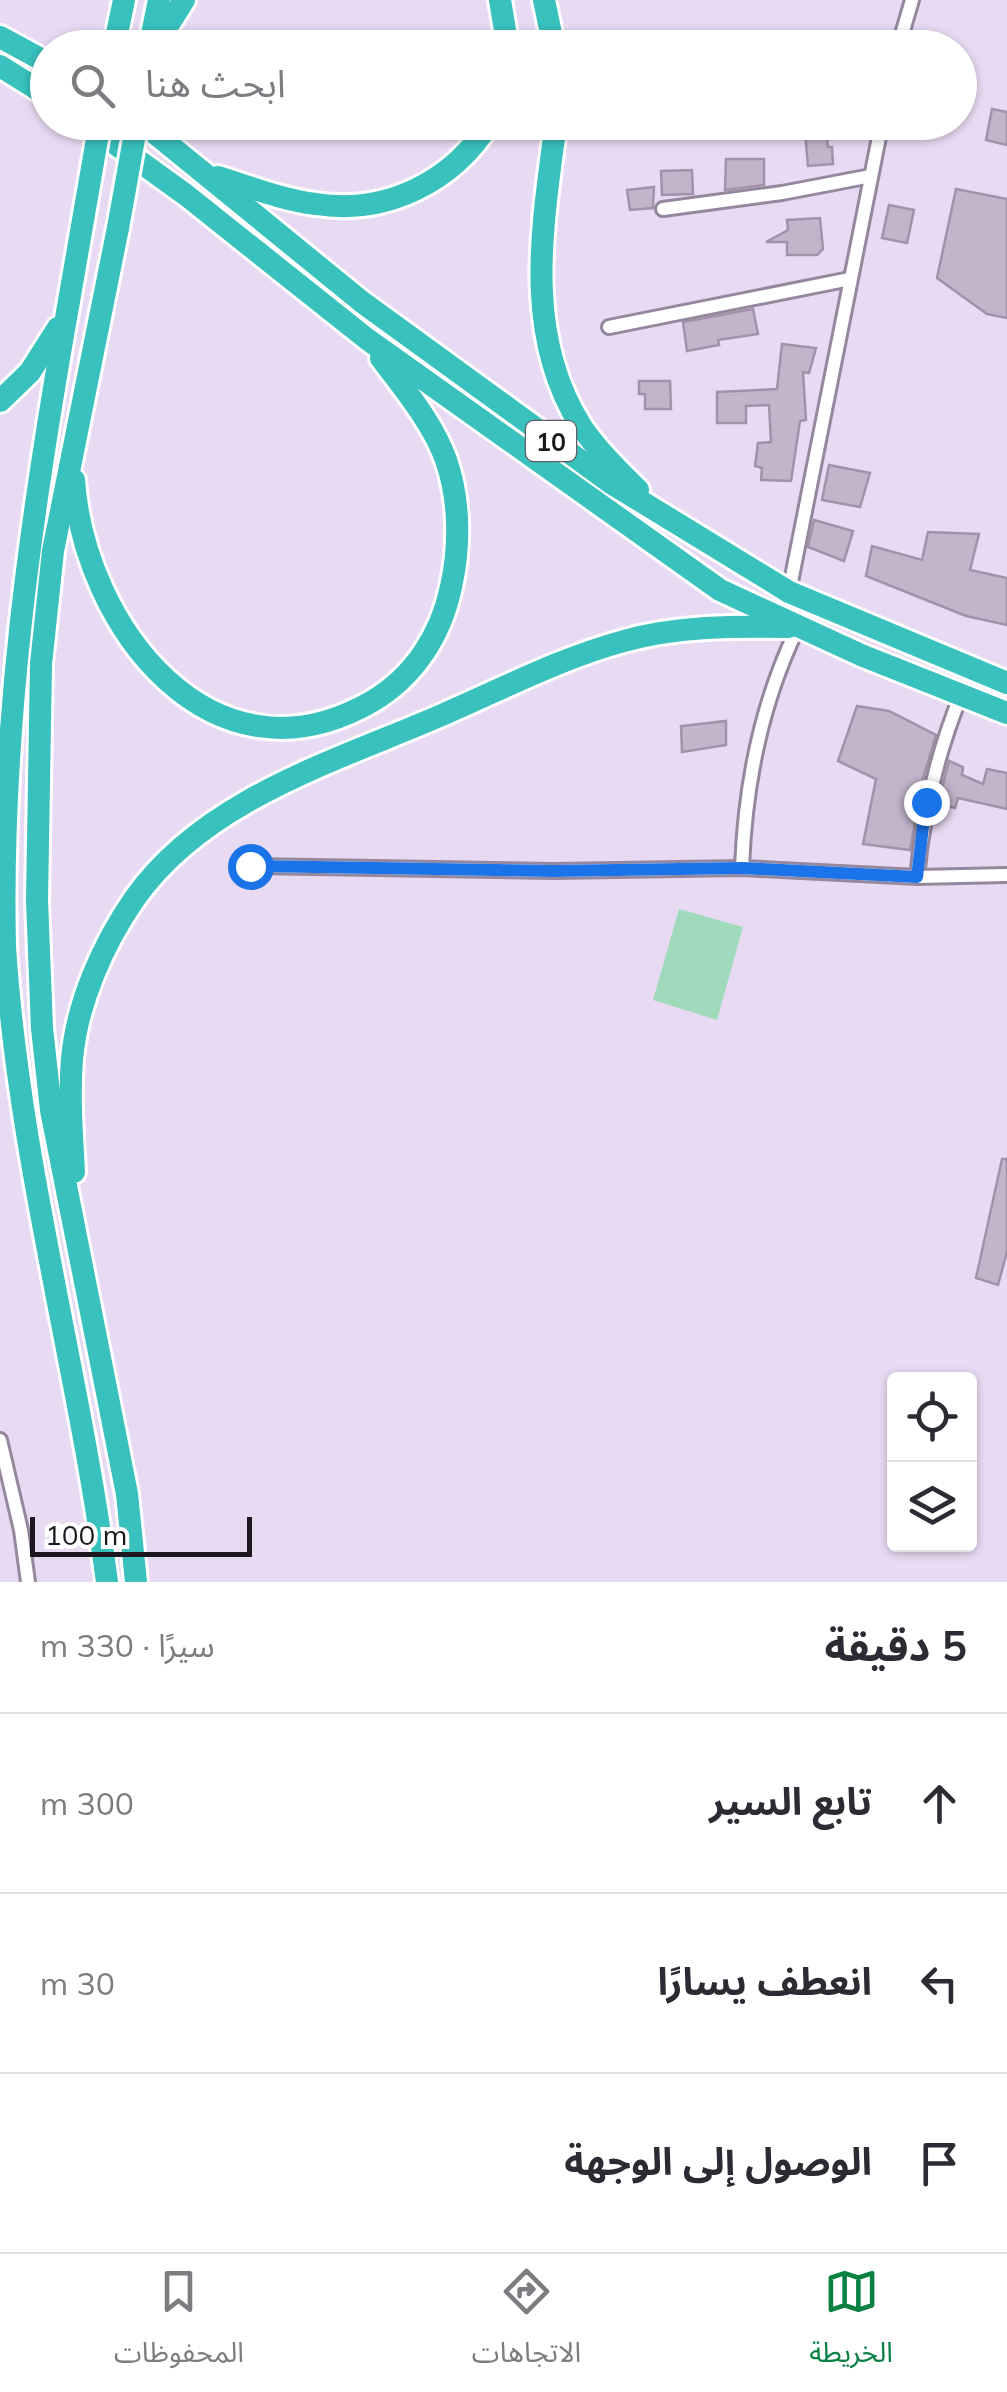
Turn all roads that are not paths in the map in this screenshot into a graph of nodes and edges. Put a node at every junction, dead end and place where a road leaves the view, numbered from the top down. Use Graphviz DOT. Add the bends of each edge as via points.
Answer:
graph roads {
  1 [pos="124,0"];
  2 [pos="159,0"];
  3 [pos="184,0"];
  4 [pos="500,0"];
  5 [pos="544,0"];
  6 [pos="912,0"];
  7 [pos="118,30"];
  8 [pos="155,30"];
  9 [pos="164,30"];
  10 [pos="505,30"];
  11 [pos="550,30"];
  12 [pos="903,30"];
  13 [pos="0,36"];
  14 [pos="30,53"];
  15 [pos="0,66"];
  16 [pos="0,77"];
  17 [pos="30,85"];
  18 [pos="30,89"];
  19 [pos="97,140"];
  20 [pos="110,140"];
  21 [pos="135,140"];
  22 [pos="163,140"];
  23 [pos="478,140"];
  24 [pos="554,140"];
  25 [pos="879,140"];
  26 [pos="208,174"];
  27 [pos="872,176"];
  28 [pos="664,209"];
  29 [pos="850,280"];
  30 [pos="69,301"];
  31 [pos="609,327"];
  32 [pos="367,339"];
  33 [pos="0,401"];
  34 [pos="73,451"];
  35 [pos="670,520"];
  36 [pos="788,592"];
  37 [pos="798,627"];
  38 [pos="1007,683"];
  39 [pos="961,695"];
  40 [pos="1007,713"];
  41 [pos="1,831"];
  42 [pos="250,866"];
  43 [pos="742,868"];
  44 [pos="1007,875"];
  45 [pos="917,877"];
  46 [pos="77,1230"];
  47 [pos="0,1440"];
  48 [pos="28,1582"];
  49 [pos="107,1582"];
  50 [pos="136,1582"];
  1 -- 7 [label="highway"];
  2 -- 8 [label="highway"];
  3 -- 9 [label="highway"];
  4 -- 10 [label="highway"];
  5 -- 11 [label="highway"];
  6 -- 12 [label="street"];
  13 -- 14 [label="highway"];
  15 -- 17 [label="highway"];
  16 -- 18 [label="highway"];
  19 -- 30 [label="highway, bridge"];
  20 -- 32 [label="highway, 10"];
  21 -- 34 [label="highway, bridge"];
  22 -- 26 [label="highway, 10"];
  23 -- 26 [label="highway" via="441,176 370,204 313,204"];
  24 -- 35 [label="highway" via="540,241 552,356 580,424"];
  25 -- 27 [label="street"];
  26 -- 35 [label="highway, 10" via="362,302"];
  27 -- 28 [label="street"];
  27 -- 29 [label="street"];
  29 -- 31 [label="street"];
  29 -- 36 [label="street"];
  30 -- 33 [label="highway" via="42,356"];
  30 -- 41 [label="highway" via="21,590"];
  32 -- 34 [label="highway" via="446,458 457,552 442,622 422,656 378,698 342,716 303,725 243,722 206,709 159,673 118,622 89,561"];
  32 -- 37 [label="highway, 10" via="720,590"];
  34 -- 46 [label="highway" via="46,611 36,835 46,1069"];
  35 -- 36 [label="highway, 10"];
  36 -- 38 [label="highway, 10"];
  37 -- 39 [label="highway, 10"];
  37 -- 43 [label="street" via="773,684 748,793"];
  37 -- 46 [label="highway" via="694,629 594,650 275,788 188,842 121,920 76,1029 70,1083"];
  39 -- 40 [label="highway, 10"];
  39 -- 45 [label="street" via="926,802"];
  41 -- 49 [label="highway" via="21,1092"];
  42 -- 43 [label="street"];
  43 -- 45 [label="street"];
  44 -- 45 [label="street"];
  46 -- 50 [label="highway"];
  47 -- 48 [label="street"];
}
